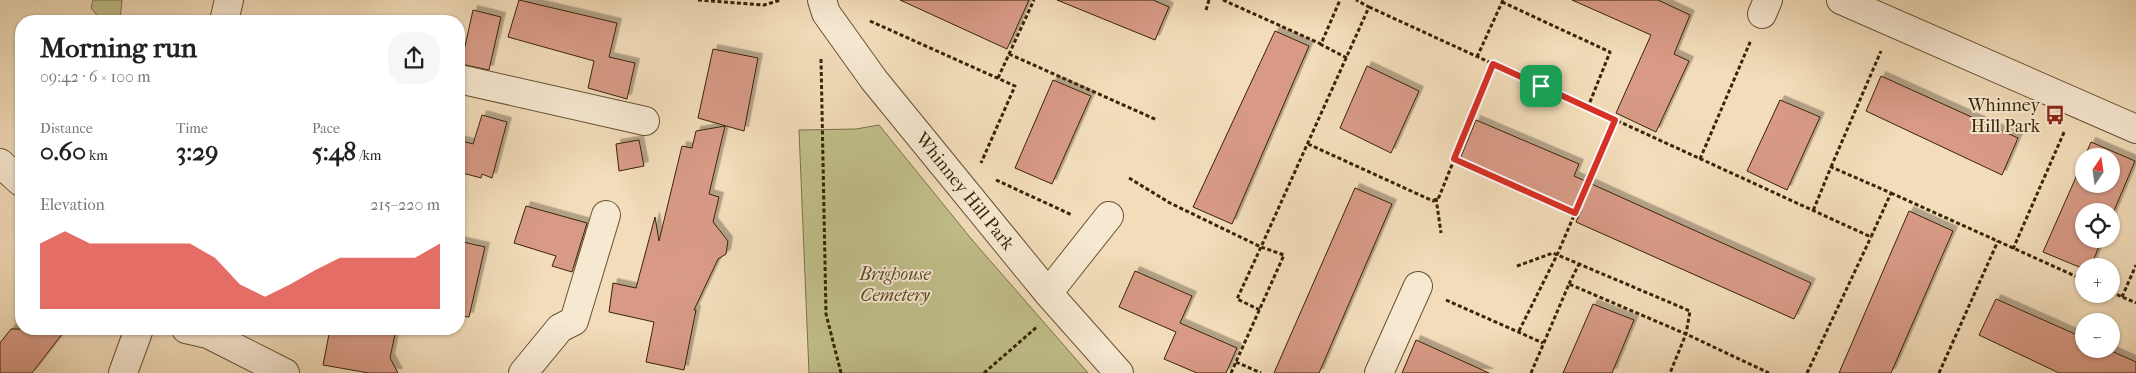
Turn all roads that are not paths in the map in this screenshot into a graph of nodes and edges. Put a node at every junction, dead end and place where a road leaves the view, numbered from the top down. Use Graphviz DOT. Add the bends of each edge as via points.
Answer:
graph roads {
  1 [pos="229,0"];
  2 [pos="1841,0"];
  3 [pos="824,7"];
  4 [pos="225,15"];
  5 [pos="465,80"];
  6 [pos="645,121"];
  7 [pos="2136,129"];
  8 [pos="0,163"];
  9 [pos="15,177"];
  10 [pos="606,216"];
  11 [pos="1104,222"];
  12 [pos="1417,288"];
  13 [pos="1054,299"];
  14 [pos="137,335"];
  15 [pos="210,335"];
  16 [pos="123,373"];
  17 [pos="285,373"];
  18 [pos="523,373"];
  19 [pos="1119,373"];
  20 [pos="1379,373"];
  1 -- 4 [label="street"];
  2 -- 7 [label="street"];
  3 -- 13 [label="street, Whinney Hill Park" via="874,80 972,183"];
  5 -- 6 [label="street"];
  8 -- 9 [label="street"];
  10 -- 18 [label="street" via="574,321 560,328"];
  11 -- 13 [label="street"];
  12 -- 20 [label="street"];
  13 -- 19 [label="street, Whinney Hill Park"];
  14 -- 16 [label="street"];
  15 -- 17 [label="street"];
}
